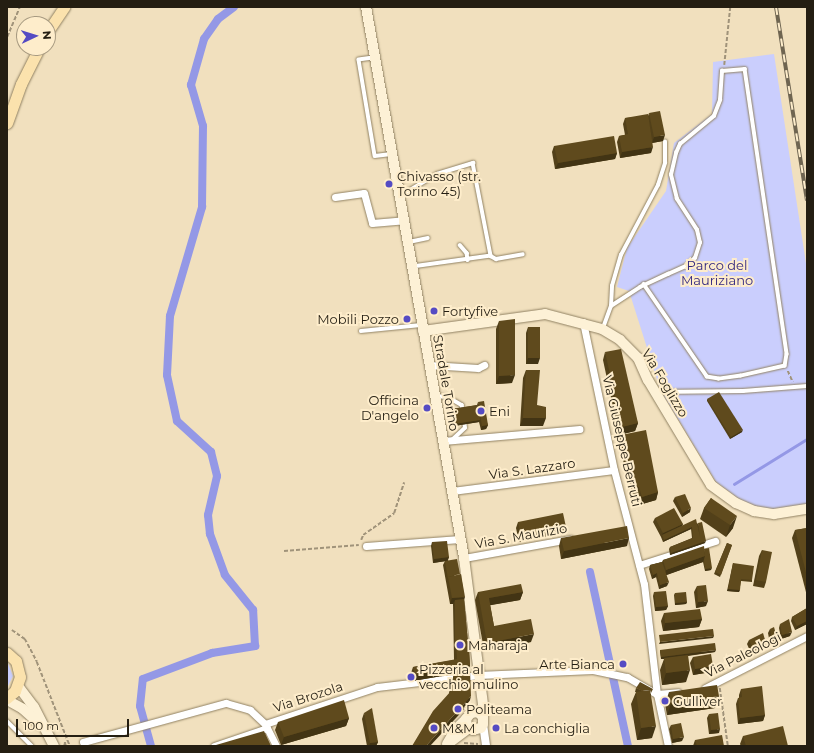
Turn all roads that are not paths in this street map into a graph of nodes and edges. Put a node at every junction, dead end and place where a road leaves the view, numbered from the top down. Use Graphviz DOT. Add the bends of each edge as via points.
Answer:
graph roads {
  1 [pos="64,7"];
  2 [pos="366,7"];
  3 [pos="56,19"];
  4 [pos="35,56"];
  5 [pos="374,57"];
  6 [pos="7,123"];
  7 [pos="665,142"];
  8 [pos="392,154"];
  9 [pos="399,196"];
  10 [pos="335,197"];
  11 [pos="404,220"];
  12 [pos="428,238"];
  13 [pos="408,242"];
  14 [pos="460,245"];
  15 [pos="523,254"];
  16 [pos="491,256"];
  17 [pos="468,260"];
  18 [pos="412,267"];
  19 [pos="644,285"];
  20 [pos="611,306"];
  21 [pos="583,322"];
  22 [pos="423,328"];
  23 [pos="602,329"];
  24 [pos="361,331"];
  25 [pos="430,365"];
  26 [pos="484,365"];
  27 [pos="807,386"];
  28 [pos="655,392"];
  29 [pos="435,396"];
  30 [pos="579,429"];
  31 [pos="448,441"];
  32 [pos="614,470"];
  33 [pos="452,491"];
  34 [pos="807,509"];
  35 [pos="630,528"];
  36 [pos="622,529"];
  37 [pos="575,538"];
  38 [pos="460,539"];
  39 [pos="715,541"];
  40 [pos="364,545"];
  41 [pos="464,558"];
  42 [pos="639,565"];
  43 [pos="807,636"];
  44 [pos="8,651"];
  45 [pos="478,675"];
  46 [pos="18,686"];
  47 [pos="480,693"];
  48 [pos="657,694"];
  49 [pos="7,699"];
  50 [pos="469,720"];
  51 [pos="7,721"];
  52 [pos="483,721"];
  53 [pos="266,726"];
  54 [pos="47,730"];
  55 [pos="83,742"];
  56 [pos="447,745"];
  57 [pos="484,745"];
  58 [pos="32,746"];
  59 [pos="54,746"];
  60 [pos="214,746"];
  61 [pos="276,746"];
  62 [pos="668,746"];
  1 -- 3 [label="main road"];
  2 -- 5 [label="main road, Stradale Torino"];
  4 -- 6 [label="main road" via="21,84"];
  5 -- 8 [label="main road, Stradale Torino"];
  5 -- 8 [label="lane" via="359,60 375,156"];
  7 -- 20 [label="lane" via="665,163 658,185 621,255 612,286"];
  8 -- 9 [label="main road, Stradale Torino"];
  9 -- 11 [label="main road, Stradale Torino"];
  9 -- 16 [label="lane" via="437,174 473,163"];
  10 -- 11 [label="street" via="364,193 372,223"];
  11 -- 13 [label="main road, Stradale Torino"];
  12 -- 13 [label="lane"];
  13 -- 18 [label="main road, Stradale Torino"];
  14 -- 17 [label="lane" via="467,253"];
  15 -- 16 [label="lane" via="496,259"];
  16 -- 17 [label="lane"];
  17 -- 18 [label="lane"];
  18 -- 22 [label="main road, Stradale Torino"];
  19 -- 19 [label="lane" via="686,266 695,258 700,243 697,230 677,199 671,175 680,144 714,116 720,100 722,71 745,69 787,354 785,366 734,377 707,377"];
  19 -- 20 [label="lane"];
  20 -- 23 [label="lane"];
  21 -- 22 [label="main road, Via Foglizzo" via="545,314"];
  21 -- 23 [label="main road, Via Foglizzo"];
  21 -- 32 [label="street, Via Giuseppe Berruti"];
  22 -- 24 [label="lane"];
  22 -- 25 [label="main road, Stradale Torino"];
  23 -- 28 [label="main road, Via Foglizzo" via="620,340 638,358"];
  25 -- 26 [label="street" via="478,368"];
  25 -- 29 [label="main road, Stradale Torino"];
  27 -- 28 [label="lane" via="743,391"];
  28 -- 34 [label="main road, Via Foglizzo" via="711,485 736,504 754,511 774,514"];
  29 -- 31 [label="main road, Stradale Torino"];
  29 -- 31 [label="lane" via="448,397 462,404 465,428"];
  30 -- 31 [label="street"];
  31 -- 33 [label="main road, Stradale Torino"];
  32 -- 33 [label="street, Via S. Lazzaro"];
  32 -- 35 [label="street, Via Giuseppe Berruti"];
  33 -- 38 [label="main road, Stradale Torino"];
  35 -- 36 [label="street"];
  35 -- 42 [label="street, Via Giuseppe Berruti"];
  37 -- 41 [label="street, Via S. Maurizio"];
  38 -- 40 [label="street"];
  38 -- 41 [label="main road, Stradale Torino"];
  39 -- 42 [label="street"];
  41 -- 45 [label="main road, Stradale Torino" via="473,598"];
  42 -- 48 [label="street, Via Giuseppe Berruti" via="644,584"];
  43 -- 48 [label="street, Via Paleologi" via="708,688"];
  44 -- 46 [label="main road" via="19,669"];
  45 -- 47 [label="main road, Stradale Torino"];
  45 -- 48 [label="street" via="593,670 619,675"];
  45 -- 53 [label="street, Via Brozola" via="377,687"];
  46 -- 49 [label="main road"];
  46 -- 54 [label="main road"];
  47 -- 50 [label="main road"];
  47 -- 52 [label="main road, Stradale Torino"];
  48 -- 62 [label="street, Via Giuseppe Berruti"];
  49 -- 54 [label="main road"];
  50 -- 52 [label="main road" via="478,712"];
  50 -- 52 [label="main road" via="477,730"];
  50 -- 56 [label="main road" via="455,730"];
  51 -- 58 [label="lane"];
  52 -- 57 [label="street"];
  53 -- 55 [label="street, Via Brozola" via="250,710 226,703"];
  53 -- 60 [label="street"];
  53 -- 61 [label="street"];
  54 -- 59 [label="main road"];
}
